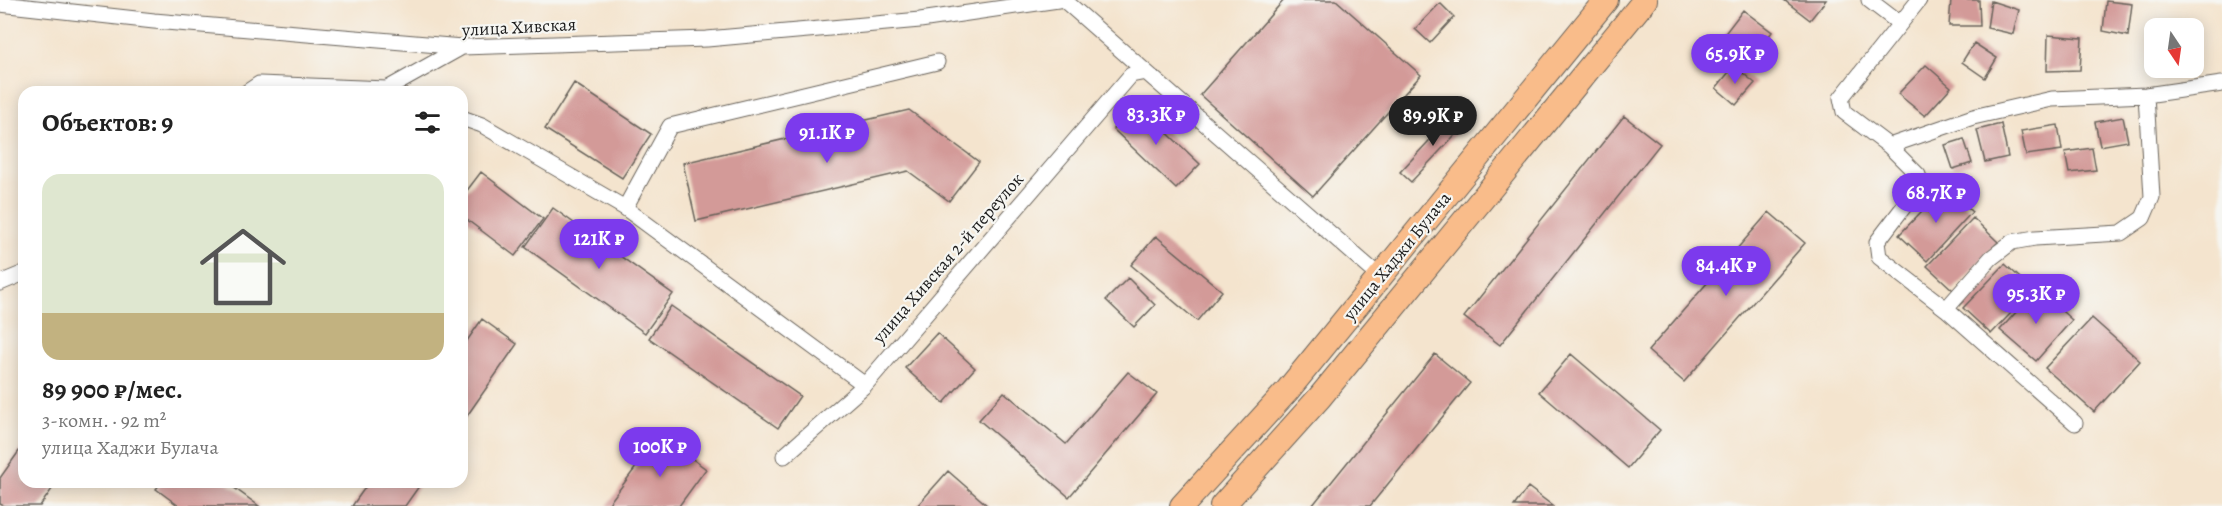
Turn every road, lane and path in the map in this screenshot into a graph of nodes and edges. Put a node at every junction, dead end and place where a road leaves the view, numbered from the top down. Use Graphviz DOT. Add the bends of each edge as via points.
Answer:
graph roads {
  1 [pos="1058,0"];
  2 [pos="1064,0"];
  3 [pos="1606,0"];
  4 [pos="1645,0"];
  5 [pos="1869,0"];
  6 [pos="1919,0"];
  7 [pos="0,4"];
  8 [pos="1899,23"];
  9 [pos="462,47"];
  10 [pos="937,62"];
  11 [pos="1138,74"];
  12 [pos="2222,84"];
  13 [pos="256,86"];
  14 [pos="303,86"];
  15 [pos="397,86"];
  16 [pos="2146,95"];
  17 [pos="468,120"];
  18 [pos="1889,146"];
  19 [pos="625,208"];
  20 [pos="18,276"];
  21 [pos="1378,276"];
  22 [pos="0,283"];
  23 [pos="1403,296"];
  24 [pos="1946,309"];
  25 [pos="865,385"];
  26 [pos="2075,423"];
  27 [pos="784,456"];
  28 [pos="1182,506"];
  29 [pos="1222,506"];
  1 -- 9 [label="street, улица Хивская" via="920,20 707,39"];
  2 -- 11 [label="street"];
  3 -- 21 [label="main road, улица Хаджи Булача"];
  4 -- 23 [label="main road, улица Хаджи Булача"];
  5 -- 8 [label="street"];
  6 -- 8 [label="street"];
  7 -- 9 [label="street"];
  8 -- 18 [label="street" via="1841,98 1844,112"];
  9 -- 15 [label="street, улица Хивская"];
  10 -- 19 [label="street" via="669,126"];
  11 -- 21 [label="street"];
  11 -- 25 [label="street, улица Хивская 2-й переулок"];
  12 -- 16 [label="street"];
  13 -- 14 [label="street"];
  16 -- 18 [label="street" via="2052,99 1973,117"];
  16 -- 24 [label="street" via="2152,197 2143,218 2121,233 2012,242 1991,258"];
  17 -- 19 [label="street"];
  18 -- 24 [label="street" via="1918,175 1921,184 1877,242 1876,252"];
  19 -- 25 [label="street"];
  20 -- 22 [label="street"];
  21 -- 23 [label="main road"];
  21 -- 28 [label="main road, улица Хаджи Булача" via="1287,391"];
  23 -- 29 [label="main road, улица Хаджи Булача" via="1320,397"];
  24 -- 26 [label="street"];
  25 -- 27 [label="street, улица Хивская 2-й переулок"];
}
